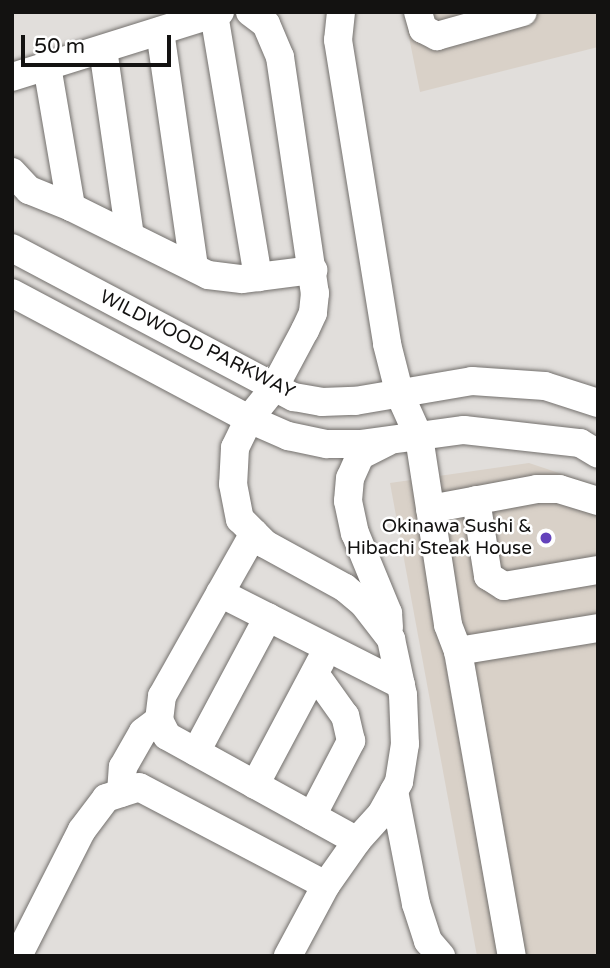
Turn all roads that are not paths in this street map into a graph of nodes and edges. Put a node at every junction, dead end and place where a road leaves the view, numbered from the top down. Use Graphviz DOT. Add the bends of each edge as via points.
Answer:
graph roads {
  1 [pos="250,12"];
  2 [pos="341,12"];
  3 [pos="418,12"];
  4 [pos="523,12"];
  5 [pos="217,13"];
  6 [pos="160,31"];
  7 [pos="103,49"];
  8 [pos="47,66"];
  9 [pos="12,77"];
  10 [pos="12,172"];
  11 [pos="71,207"];
  12 [pos="130,236"];
  13 [pos="12,248"];
  14 [pos="194,268"];
  15 [pos="313,270"];
  16 [pos="258,277"];
  17 [pos="12,293"];
  18 [pos="274,387"];
  19 [pos="400,395"];
  20 [pos="598,403"];
  21 [pos="248,419"];
  22 [pos="419,437"];
  23 [pos="387,442"];
  24 [pos="598,454"];
  25 [pos="476,500"];
  26 [pos="598,501"];
  27 [pos="430,509"];
  28 [pos="254,533"];
  29 [pos="598,570"];
  30 [pos="220,593"];
  31 [pos="268,617"];
  32 [pos="598,628"];
  33 [pos="390,639"];
  34 [pos="328,648"];
  35 [pos="458,651"];
  36 [pos="315,674"];
  37 [pos="401,685"];
  38 [pos="159,720"];
  39 [pos="196,752"];
  40 [pos="256,785"];
  41 [pos="394,791"];
  42 [pos="121,793"];
  43 [pos="312,816"];
  44 [pos="357,841"];
  45 [pos="326,885"];
  46 [pos="18,956"];
  47 [pos="288,956"];
  48 [pos="440,956"];
  49 [pos="512,956"];
  1 -- 15 [label="street" via="267,24 280,57"];
  2 -- 19 [label="street" via="338,40 387,344"];
  3 -- 4 [label="street" via="423,29 437,36"];
  5 -- 6 [label="street"];
  5 -- 16 [label="street"];
  6 -- 7 [label="street"];
  6 -- 14 [label="street"];
  7 -- 8 [label="street"];
  7 -- 12 [label="street"];
  8 -- 9 [label="street"];
  8 -- 11 [label="street"];
  10 -- 11 [label="street" via="29,190"];
  11 -- 12 [label="street"];
  12 -- 14 [label="street"];
  13 -- 18 [label="street, WILDWOOD PARKWAY"];
  14 -- 16 [label="street" via="223,279"];
  15 -- 16 [label="street"];
  15 -- 18 [label="street" via="313,313"];
  17 -- 21 [label="street, WILDWOOD PARKWAY"];
  18 -- 19 [label="street, WILDWOOD PARKWAY" via="293,397 322,402"];
  18 -- 21 [label="street"];
  19 -- 20 [label="street, WILDWOOD PARKWAY" via="472,381 545,386"];
  19 -- 22 [label="street"];
  21 -- 23 [label="street, WILDWOOD PARKWAY" via="288,436 327,444"];
  21 -- 28 [label="street" via="235,448 233,484 240,519"];
  22 -- 23 [label="street, WILDWOOD PARKWAY"];
  22 -- 24 [label="street, WILDWOOD PARKWAY" via="464,430 580,443"];
  22 -- 27 [label="street"];
  23 -- 33 [label="street" via="360,456 350,478 348,501 355,533 388,613"];
  25 -- 26 [label="street" via="559,489"];
  25 -- 27 [label="street"];
  25 -- 29 [label="street" via="488,576 504,586"];
  27 -- 35 [label="street" via="448,625"];
  28 -- 30 [label="street"];
  28 -- 33 [label="street" via="265,544 354,595"];
  30 -- 31 [label="street"];
  30 -- 38 [label="street" via="162,696"];
  31 -- 34 [label="street"];
  31 -- 39 [label="street"];
  32 -- 35 [label="street"];
  33 -- 37 [label="street"];
  34 -- 36 [label="street"];
  34 -- 37 [label="street"];
  35 -- 49 [label="street"];
  36 -- 40 [label="street"];
  36 -- 43 [label="street" via="345,716 351,741"];
  37 -- 41 [label="street" via="405,744"];
  38 -- 39 [label="street" via="167,736"];
  38 -- 42 [label="street" via="143,732 123,766"];
  39 -- 40 [label="street"];
  40 -- 43 [label="street"];
  41 -- 44 [label="street"];
  41 -- 48 [label="street" via="416,904 428,942"];
  42 -- 45 [label="street" via="139,788"];
  42 -- 46 [label="street" via="106,798 82,830"];
  43 -- 44 [label="street"];
  44 -- 45 [label="street"];
  45 -- 47 [label="street"];
}
